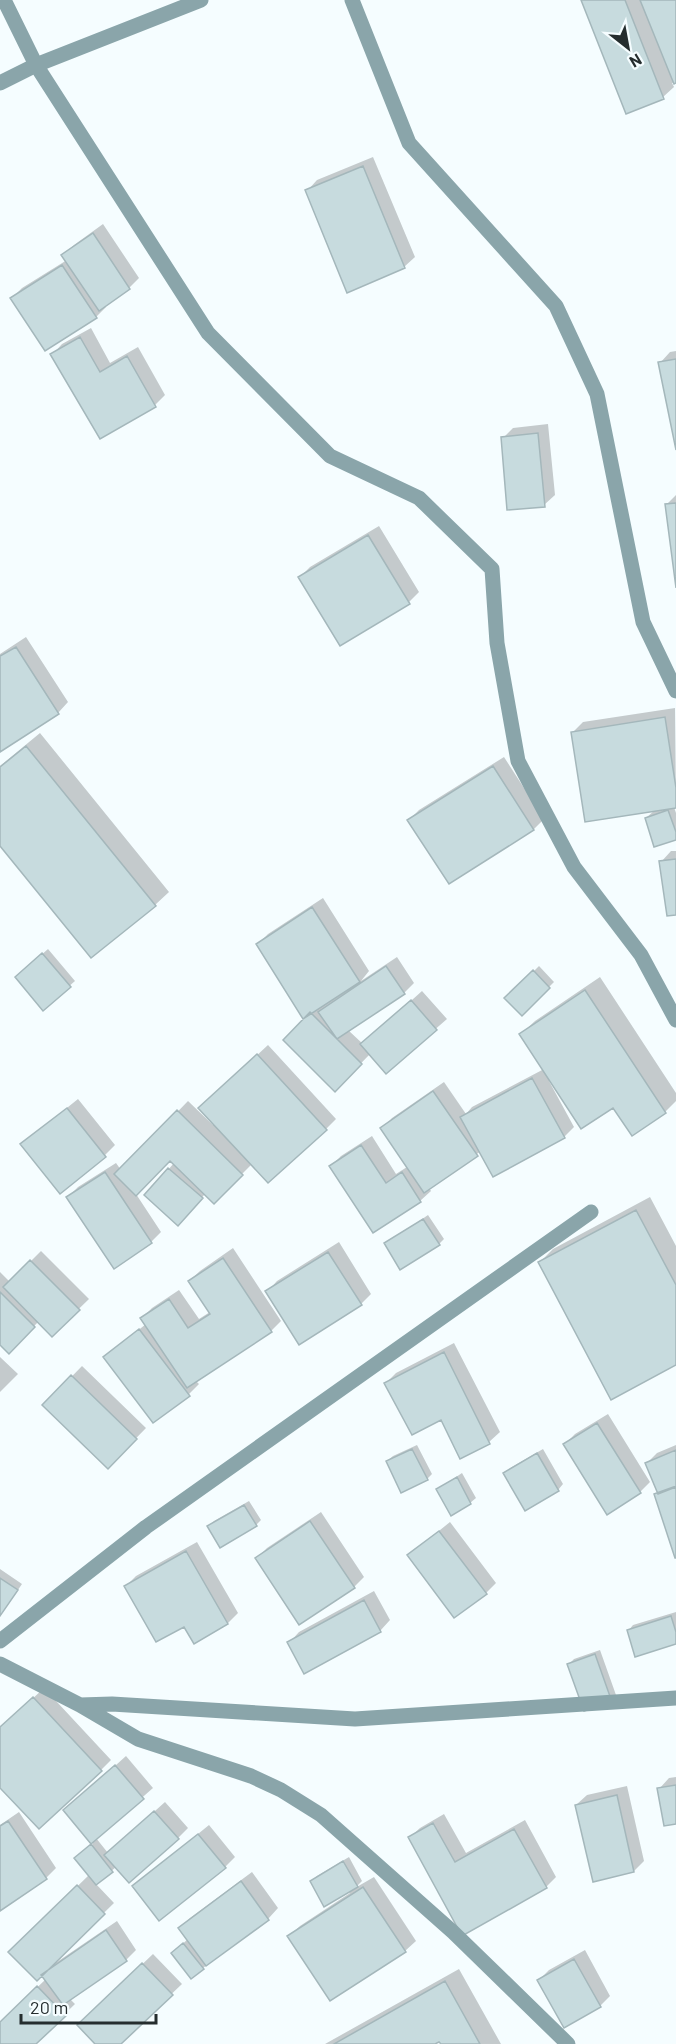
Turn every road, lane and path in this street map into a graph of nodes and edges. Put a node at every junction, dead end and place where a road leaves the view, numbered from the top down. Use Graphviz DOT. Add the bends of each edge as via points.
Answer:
graph roads {
  1 [pos="4,0"];
  2 [pos="201,0"];
  3 [pos="352,0"];
  4 [pos="36,65"];
  5 [pos="0,83"];
  6 [pos="676,691"];
  7 [pos="676,1020"];
  8 [pos="591,1212"];
  9 [pos="0,1641"];
  10 [pos="0,1664"];
  11 [pos="676,1698"];
  12 [pos="80,1705"];
  13 [pos="568,2044"];
  1 -- 4 [label="street"];
  2 -- 4 [label="street"];
  3 -- 6 [label="street" via="409,143 555,306 597,394 643,622"];
  4 -- 5 [label="street"];
  4 -- 7 [label="street" via="208,333 330,456 419,498 492,569 497,643 518,761 574,867 641,955"];
  8 -- 9 [label="street" via="146,1527"];
  10 -- 12 [label="street"];
  11 -- 12 [label="street" via="355,1719"];
  12 -- 13 [label="street" via="138,1739 251,1776 321,1815 453,1932"];
}
